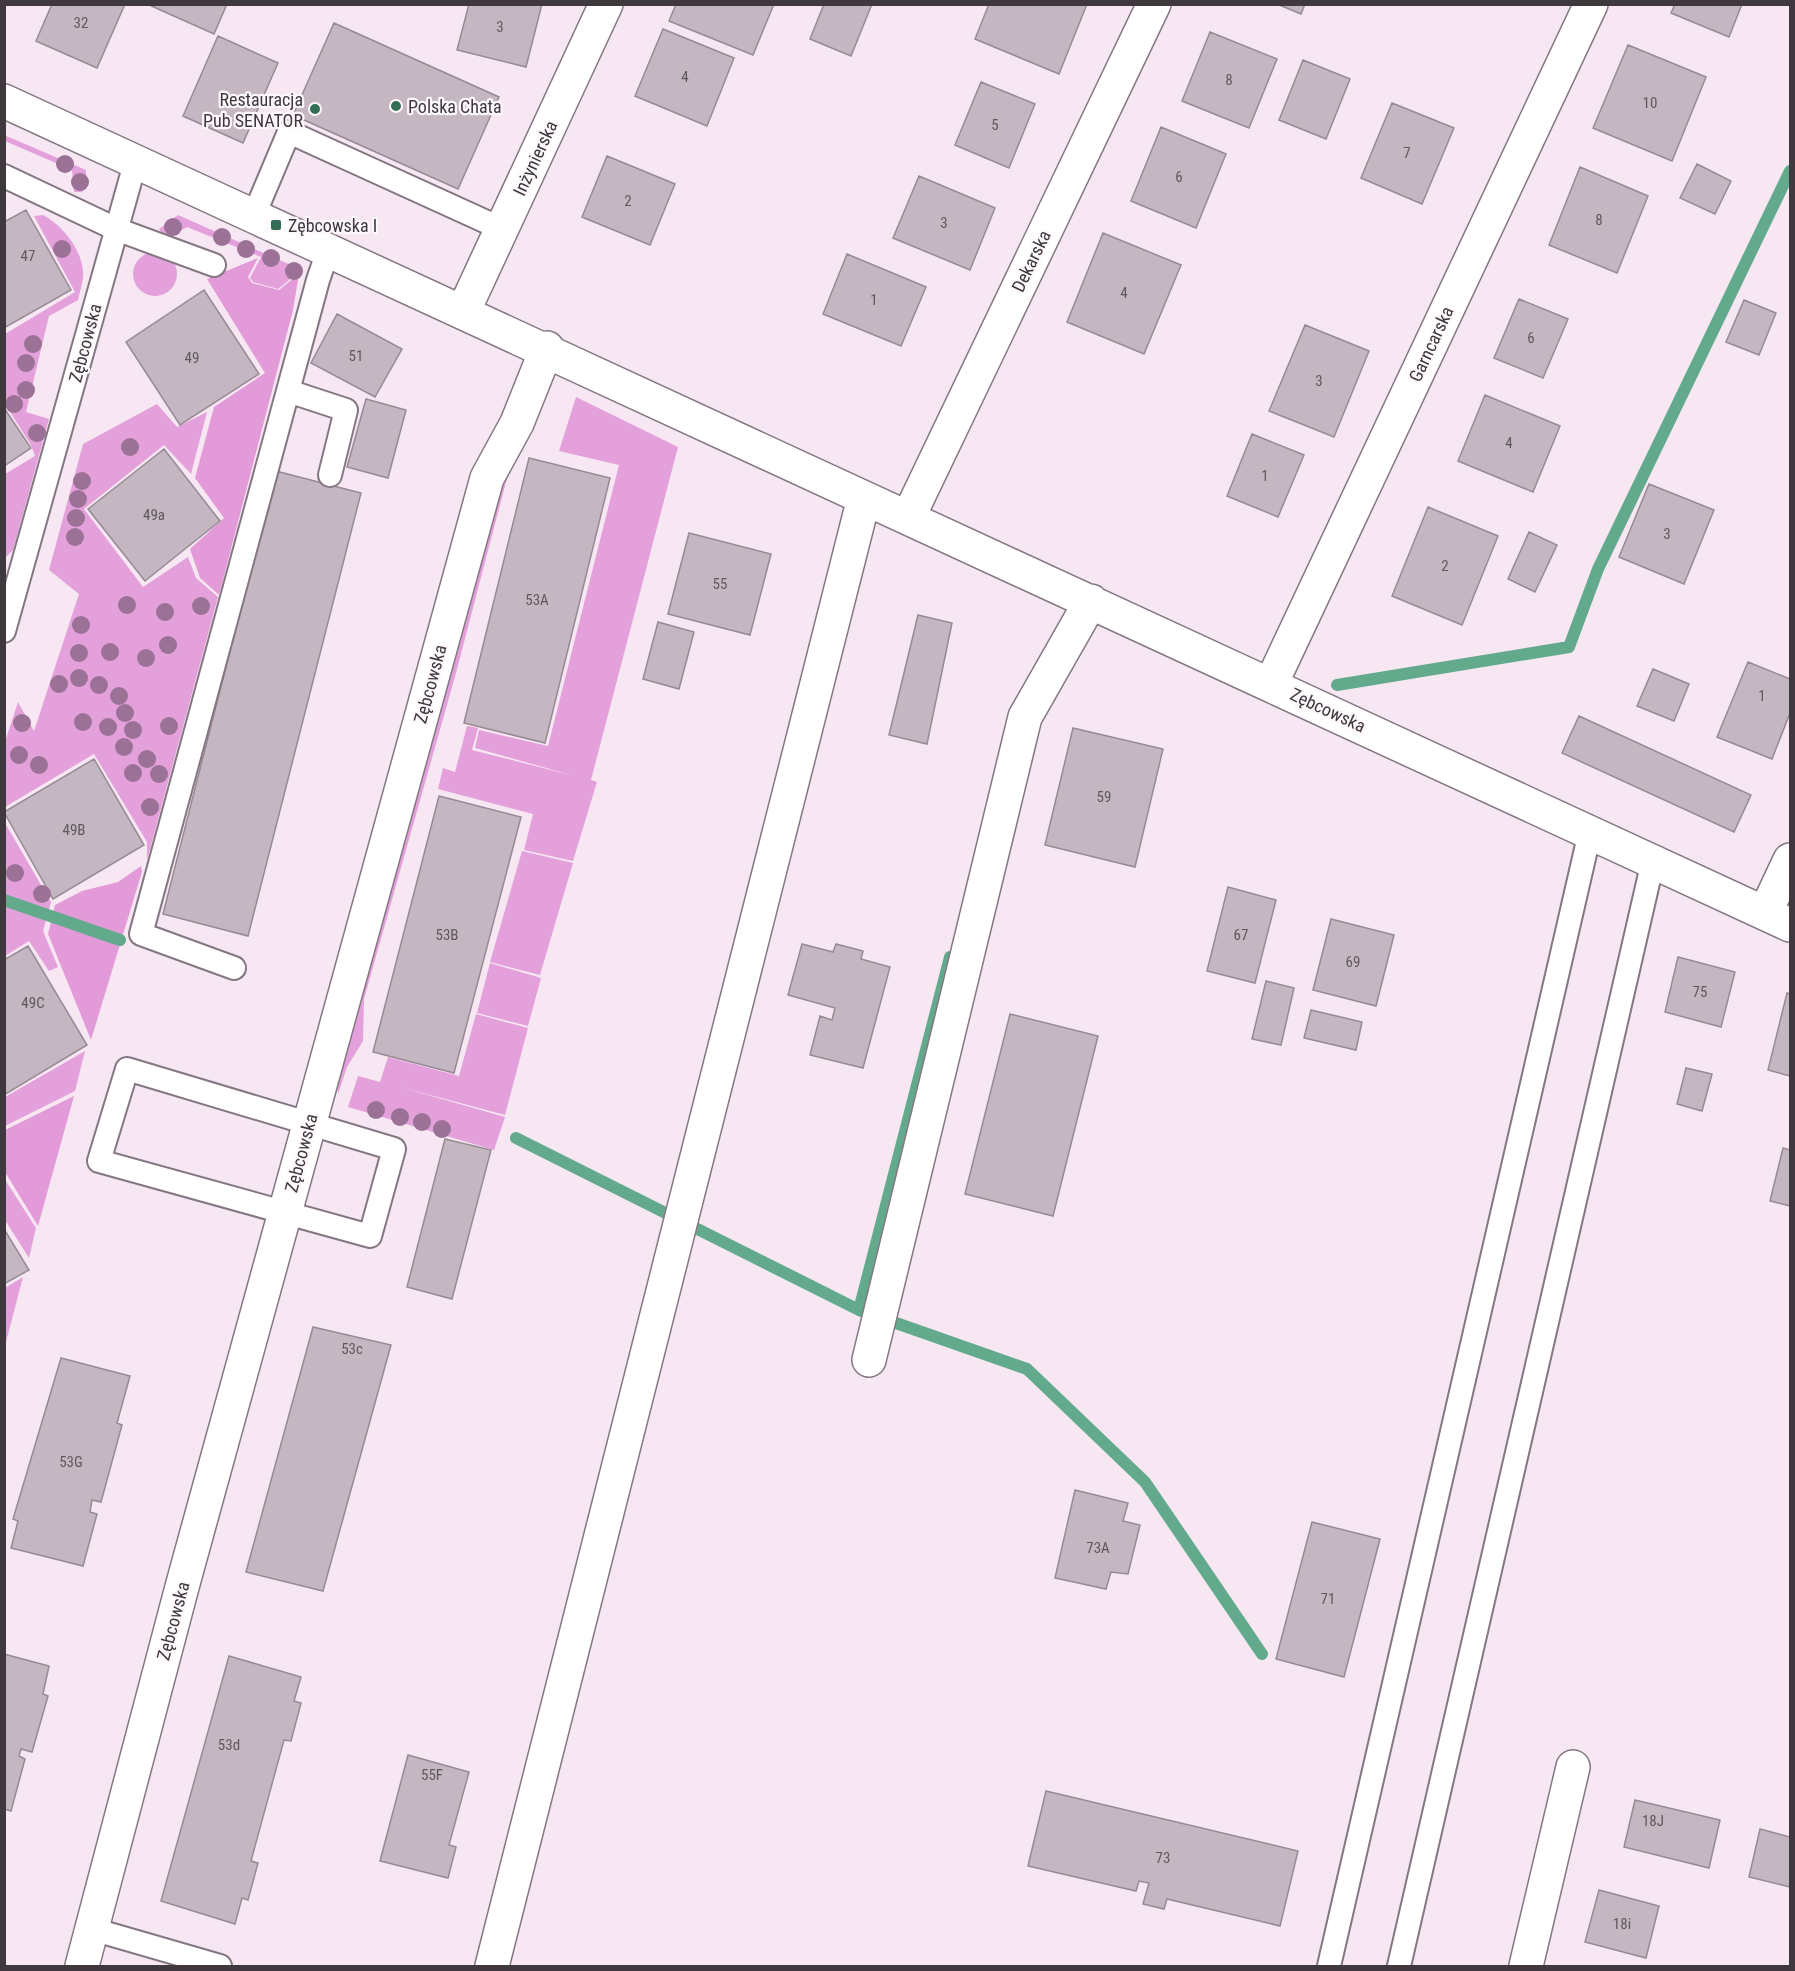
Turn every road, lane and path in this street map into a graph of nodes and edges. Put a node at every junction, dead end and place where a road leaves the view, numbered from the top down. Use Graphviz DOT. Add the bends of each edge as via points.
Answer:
graph roads {
  1 [pos="606,4"];
  2 [pos="1154,4"];
  3 [pos="1591,4"];
  4 [pos="4,100"];
  5 [pos="136,160"];
  6 [pos="4,176"];
  7 [pos="254,215"];
  8 [pos="116,229"];
  9 [pos="502,229"];
  10 [pos="329,248"];
  11 [pos="214,265"];
  12 [pos="464,310"];
  13 [pos="547,348"];
  14 [pos="288,391"];
  15 [pos="330,475"];
  16 [pos="864,498"];
  17 [pos="908,518"];
  18 [pos="1091,601"];
  19 [pos="8,606"];
  20 [pos="4,631"];
  21 [pos="1271,684"];
  22 [pos="1590,832"];
  23 [pos="1791,860"];
  24 [pos="1653,861"];
  25 [pos="1778,919"];
  26 [pos="234,968"];
  27 [pos="309,1125"];
  28 [pos="285,1212"];
  29 [pos="869,1360"];
  30 [pos="1573,1767"];
  31 [pos="92,1929"];
  32 [pos="82,1966"];
  33 [pos="220,1966"];
  34 [pos="492,1966"];
  35 [pos="1329,1966"];
  36 [pos="1399,1966"];
  37 [pos="1526,1966"];
  1 -- 9 [label="street, Inżynierska"];
  2 -- 17 [label="street, Dekarska"];
  3 -- 21 [label="street, Garncarska"];
  4 -- 5 [label="street, Zębcowska"];
  5 -- 7 [label="street, Zębcowska"];
  5 -- 8 [label="lane, Zębcowska"];
  6 -- 8 [label="lane"];
  7 -- 9 [label="lane" via="289,132"];
  7 -- 10 [label="street, Zębcowska"];
  8 -- 11 [label="lane"];
  8 -- 19 [label="lane, Zębcowska"];
  9 -- 12 [label="street, Inżynierska"];
  10 -- 12 [label="street, Zębcowska"];
  10 -- 14 [label="lane"];
  12 -- 13 [label="street, Zębcowska"];
  13 -- 16 [label="street, Zębcowska"];
  13 -- 27 [label="street, Zębcowska" via="517,423 487,478"];
  14 -- 15 [label="lane" via="346,410"];
  14 -- 26 [label="lane" via="141,934"];
  16 -- 17 [label="street, Zębcowska"];
  16 -- 34 [label="street"];
  17 -- 18 [label="street, Zębcowska"];
  18 -- 21 [label="street, Zębcowska"];
  18 -- 29 [label="street" via="1025,717"];
  19 -- 20 [label="lane, Zębcowska"];
  21 -- 22 [label="street, Zębcowska"];
  22 -- 24 [label="street, Zębcowska"];
  22 -- 35 [label="lane"];
  23 -- 25 [label="street"];
  24 -- 25 [label="street, Zębcowska"];
  24 -- 36 [label="lane"];
  27 -- 28 [label="street, Zębcowska"];
  27 -- 28 [label="lane" via="394,1149 370,1236"];
  27 -- 28 [label="lane" via="127,1070 99,1161"];
  28 -- 31 [label="street, Zębcowska"];
  30 -- 37 [label="street"];
  31 -- 32 [label="street, Zębcowska"];
  31 -- 33 [label="lane"];
}
